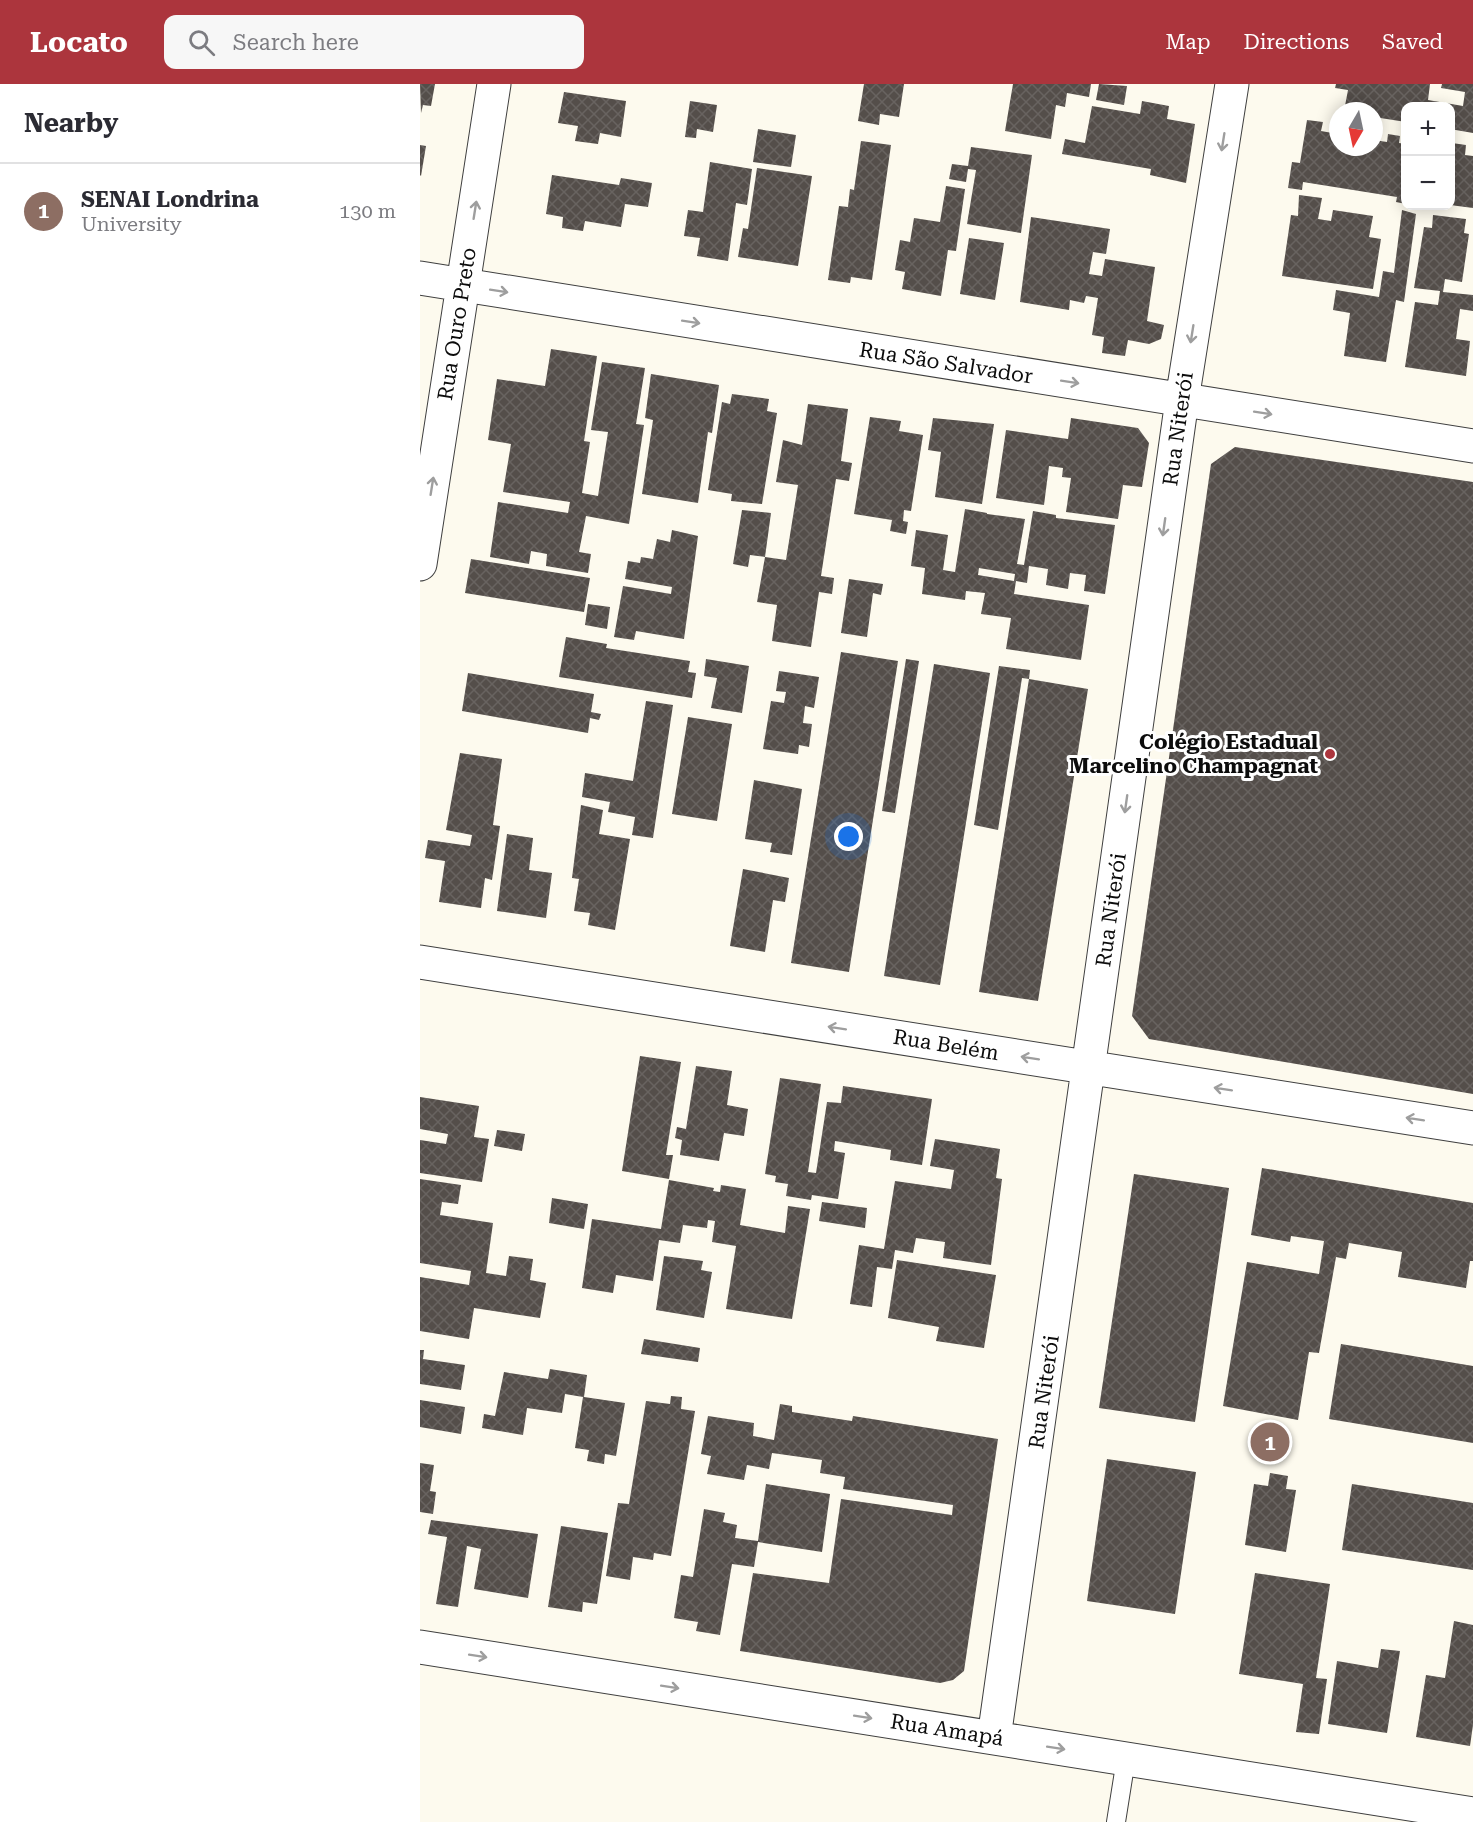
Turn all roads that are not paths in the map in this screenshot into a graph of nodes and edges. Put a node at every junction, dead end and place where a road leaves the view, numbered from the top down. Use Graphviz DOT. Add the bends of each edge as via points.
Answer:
graph roads {
  1 [pos="494,84"];
  2 [pos="1232,84"];
  3 [pos="420,278"];
  4 [pos="463,285"];
  5 [pos="1182,400"];
  6 [pos="1473,446"];
  7 [pos="420,564"];
  8 [pos="420,962"];
  9 [pos="1090,1068"];
  10 [pos="1473,1128"];
  11 [pos="420,1647"];
  12 [pos="994,1738"];
  13 [pos="1126,1759"];
  14 [pos="1473,1814"];
  15 [pos="1116,1822"];
  4 -- 1 [label="street, Rua Ouro Preto, one-way"];
  2 -- 5 [label="street, Rua Niterói, one-way"];
  3 -- 4 [label="street, Rua São Salvador"];
  4 -- 5 [label="street, Rua São Salvador, one-way"];
  7 -- 4 [label="street, Rua Ouro Preto, one-way"];
  5 -- 6 [label="street, Rua São Salvador, one-way"];
  5 -- 9 [label="street, Rua Niterói, one-way"];
  9 -- 8 [label="street, Rua Belém, one-way"];
  10 -- 9 [label="street, Rua Belém, one-way"];
  9 -- 12 [label="street, Rua Niterói"];
  11 -- 12 [label="street, Rua Amapá, one-way"];
  12 -- 13 [label="street, Rua Amapá, one-way"];
  13 -- 14 [label="street, Rua Amapá"];
  13 -- 15 [label="lane"];
}
